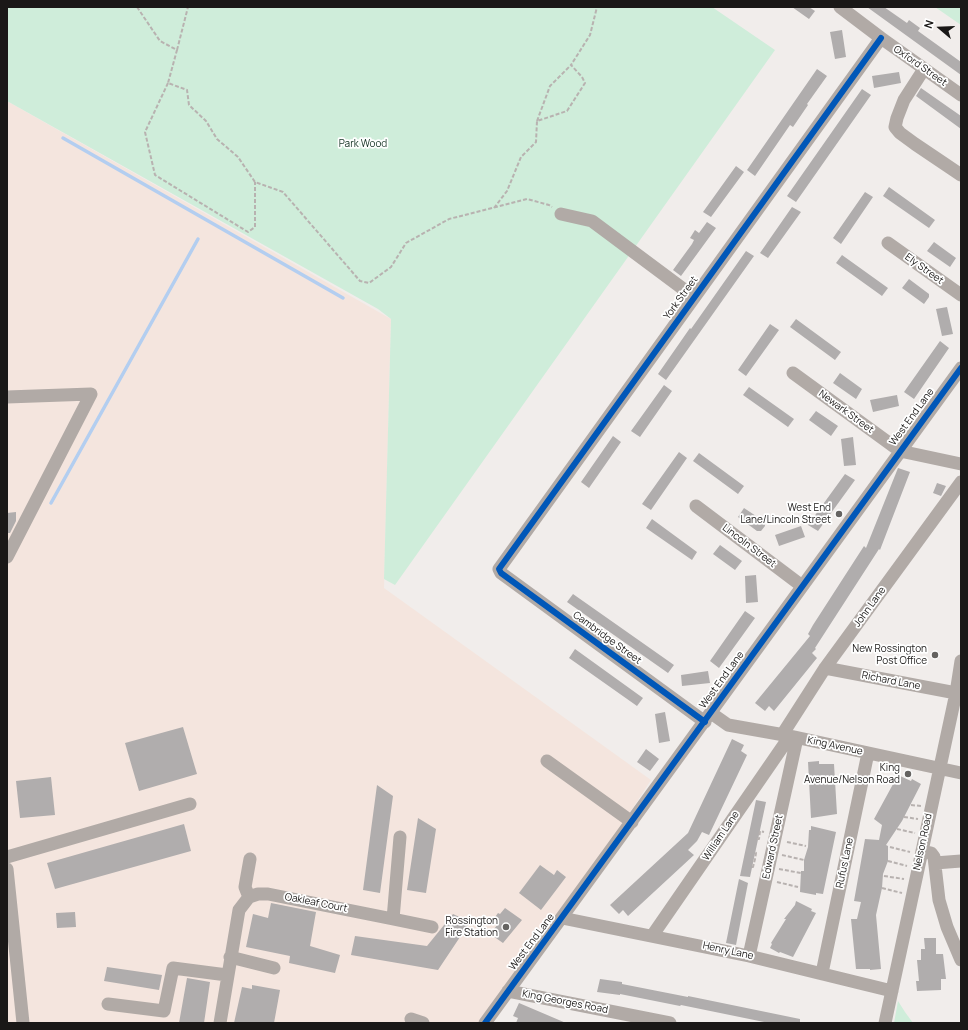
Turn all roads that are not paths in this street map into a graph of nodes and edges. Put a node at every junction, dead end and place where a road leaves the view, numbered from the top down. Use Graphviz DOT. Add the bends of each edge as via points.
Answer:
graph roads {
  1 [pos="840,7"];
  2 [pos="880,38"];
  3 [pos="924,69"];
  4 [pos="961,95"];
  5 [pos="961,175"];
  6 [pos="561,214"];
  7 [pos="888,243"];
  8 [pos="961,295"];
  9 [pos="694,297"];
  10 [pos="793,373"];
  11 [pos="958,375"];
  12 [pos="7,397"];
  13 [pos="900,451"];
  14 [pos="961,464"];
  15 [pos="961,482"];
  16 [pos="696,506"];
  17 [pos="7,557"];
  18 [pos="499,570"];
  19 [pos="802,586"];
  20 [pos="961,661"];
  21 [pos="825,668"];
  22 [pos="956,693"];
  23 [pos="957,708"];
  24 [pos="708,718"];
  25 [pos="789,736"];
  26 [pos="868,753"];
  27 [pos="547,761"];
  28 [pos="939,768"];
  29 [pos="961,773"];
  30 [pos="190,804"];
  31 [pos="632,822"];
  32 [pos="400,838"];
  33 [pos="921,852"];
  34 [pos="7,857"];
  35 [pos="250,859"];
  36 [pos="961,861"];
  37 [pos="935,863"];
  38 [pos="7,869"];
  39 [pos="249,897"];
  40 [pos="388,918"];
  41 [pos="562,918"];
  42 [pos="432,927"];
  43 [pos="652,936"];
  44 [pos="749,956"];
  45 [pos="230,957"];
  46 [pos="961,960"];
  47 [pos="274,968"];
  48 [pos="822,973"];
  49 [pos="227,975"];
  50 [pos="508,991"];
  51 [pos="892,991"];
  52 [pos="108,1004"];
  53 [pos="23,1023"];
  54 [pos="220,1023"];
  55 [pos="485,1023"];
  56 [pos="670,1023"];
  57 [pos="885,1023"];
  1 -- 2 [label="street, Oxford Street"];
  2 -- 3 [label="street, Oxford Street"];
  2 -- 9 [label="street, York Street"];
  3 -- 4 [label="street, Oxford Street"];
  3 -- 5 [label="street" via="904,100 895,127"];
  6 -- 9 [label="street" via="592,221"];
  7 -- 8 [label="street, Ely Street"];
  9 -- 18 [label="street, York Street"];
  10 -- 13 [label="street, Newark Street"];
  11 -- 13 [label="street, West End Lane"];
  12 -- 17 [label="street" via="91,394"];
  13 -- 14 [label="street"];
  13 -- 19 [label="street, West End Lane"];
  15 -- 21 [label="street, John Lane"];
  16 -- 19 [label="street, Lincoln Street"];
  18 -- 24 [label="street, Cambridge Street"];
  19 -- 24 [label="street, West End Lane"];
  20 -- 22 [label="street, Nelson Road"];
  21 -- 22 [label="street, Richard Lane"];
  21 -- 25 [label="street, John Lane"];
  22 -- 23 [label="street, Nelson Road"];
  23 -- 28 [label="street, Nelson Road"];
  24 -- 25 [label="street, King Avenue"];
  24 -- 31 [label="street, West End Lane"];
  25 -- 26 [label="street, King Avenue"];
  25 -- 43 [label="street, William Lane"];
  25 -- 44 [label="street, Edward Street" via="775,840"];
  26 -- 28 [label="street, King Avenue"];
  26 -- 48 [label="street, Rufus Lane"];
  27 -- 31 [label="street"];
  28 -- 29 [label="street, King Avenue"];
  28 -- 33 [label="street, Nelson Road"];
  30 -- 34 [label="street"];
  31 -- 41 [label="street, West End Lane"];
  32 -- 40 [label="street"];
  33 -- 37 [label="street" via="931,854"];
  33 -- 51 [label="street, Nelson Road"];
  35 -- 39 [label="street" via="245,887"];
  36 -- 37 [label="street"];
  37 -- 46 [label="street" via="947,927"];
  38 -- 53 [label="street"];
  39 -- 40 [label="street, Oakleaf Court" via="268,894"];
  39 -- 45 [label="street" via="239,910"];
  40 -- 42 [label="street, Oakleaf Court"];
  41 -- 43 [label="street, Henry Lane"];
  41 -- 50 [label="street, West End Lane"];
  43 -- 44 [label="street, Henry Lane"];
  44 -- 48 [label="street, Henry Lane"];
  45 -- 47 [label="street"];
  45 -- 49 [label="street"];
  48 -- 51 [label="street, Henry Lane"];
  49 -- 52 [label="street" via="173,968 164,1011"];
  49 -- 54 [label="street"];
  50 -- 55 [label="street, West End Lane"];
  50 -- 56 [label="street, King Georges Road"];
  51 -- 57 [label="street, Nelson Road"];
}
